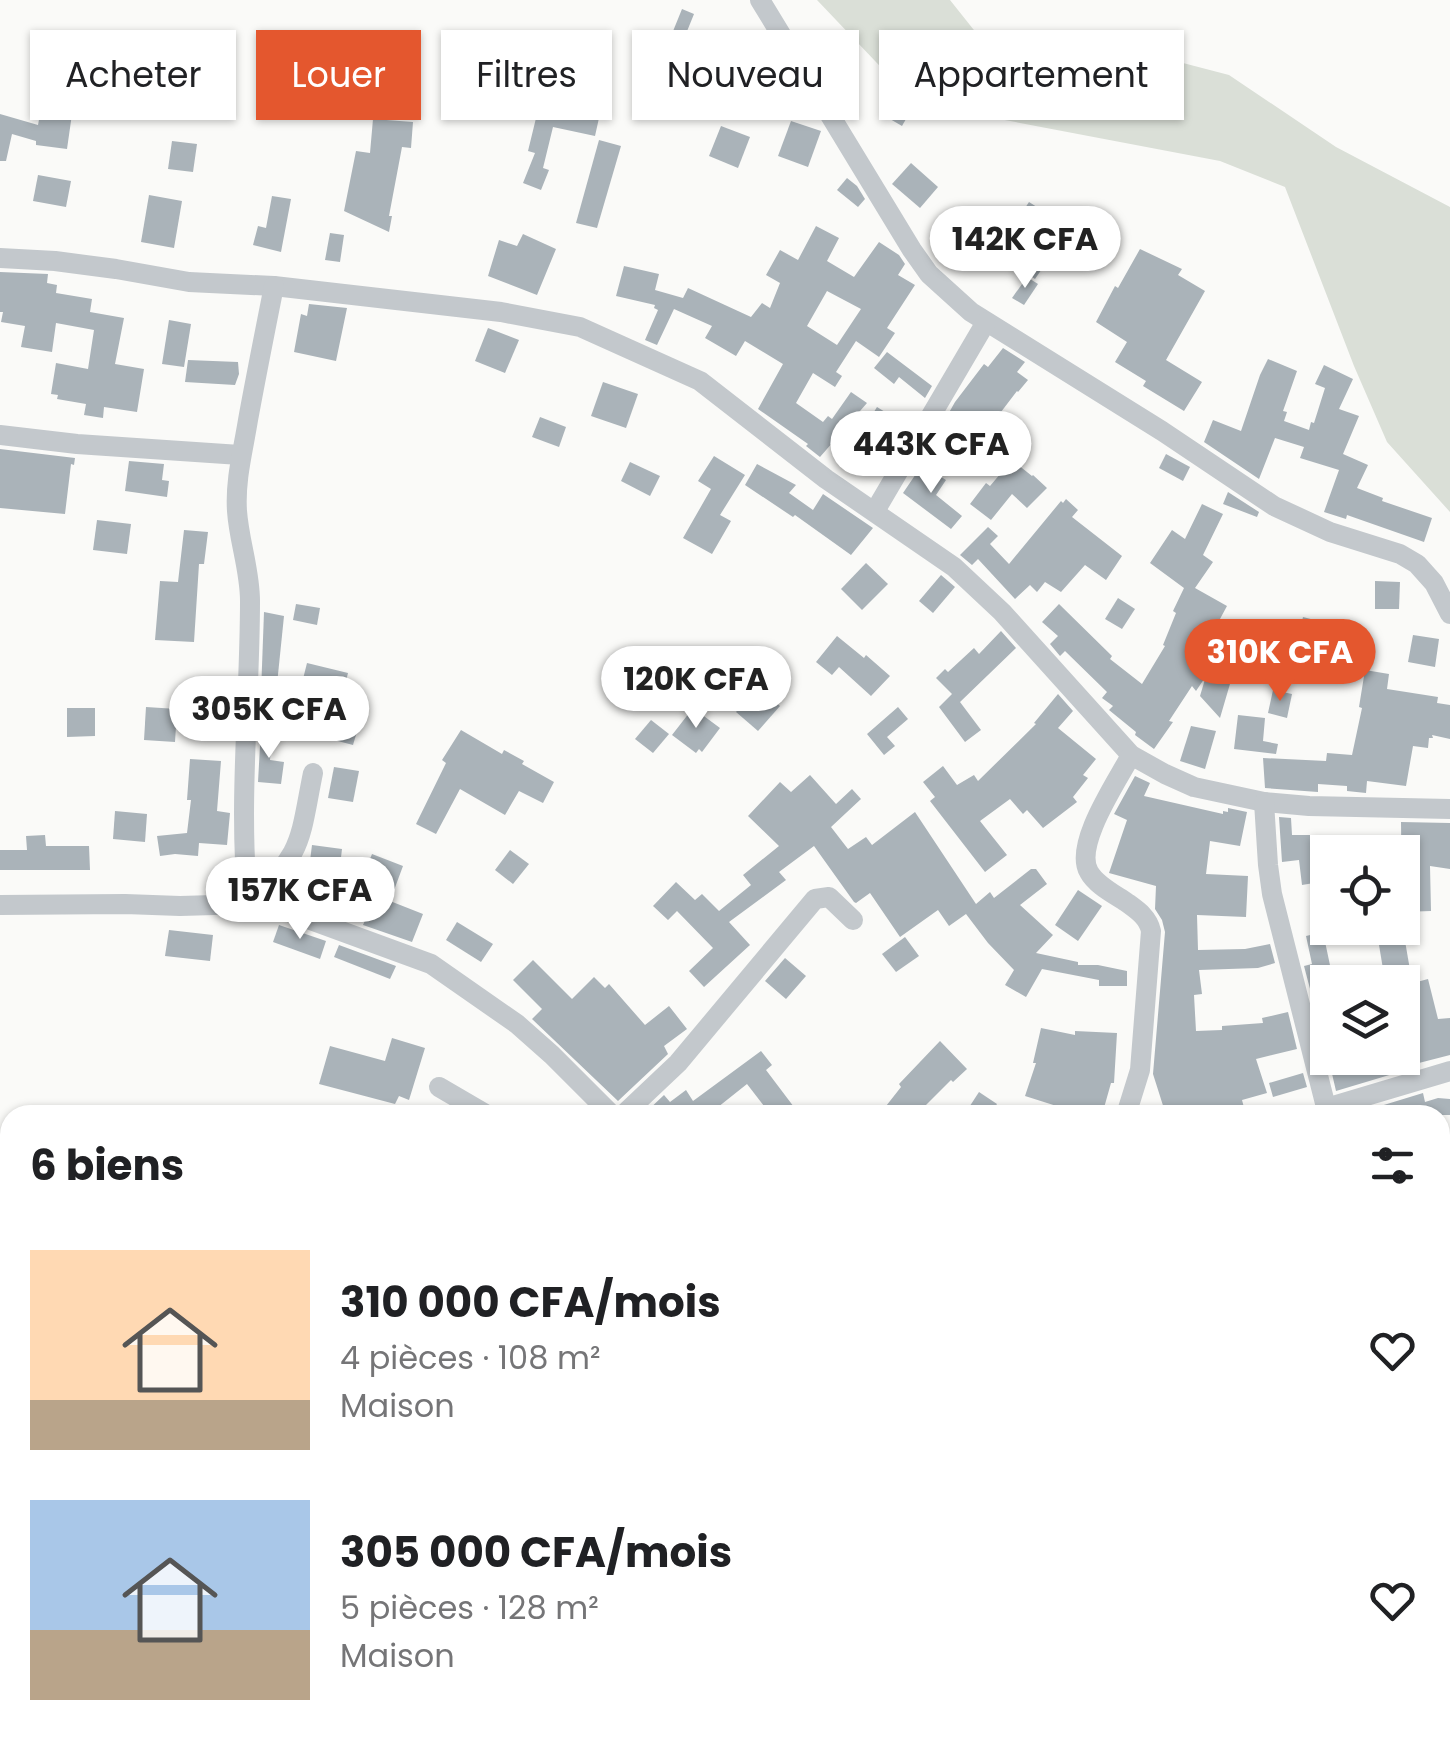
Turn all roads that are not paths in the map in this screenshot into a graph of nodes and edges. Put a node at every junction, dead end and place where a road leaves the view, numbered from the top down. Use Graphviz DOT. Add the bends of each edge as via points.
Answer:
graph roads {
  1 [pos="760,0"];
  2 [pos="0,258"];
  3 [pos="274,286"];
  4 [pos="986,322"];
  5 [pos="0,435"];
  6 [pos="240,455"];
  7 [pos="874,511"];
  8 [pos="1450,614"];
  9 [pos="1131,755"];
  10 [pos="313,773"];
  11 [pos="1264,802"];
  12 [pos="1450,809"];
  13 [pos="248,902"];
  14 [pos="0,904"];
  15 [pos="853,920"];
  16 [pos="1450,1071"];
  17 [pos="438,1087"];
  18 [pos="470,1105"];
  19 [pos="602,1105"];
  20 [pos="633,1105"];
  21 [pos="1129,1105"];
  22 [pos="1325,1105"];
  23 [pos="1345,1105"];
  1 -- 4 [label="street" via="912,250"];
  2 -- 3 [label="street"];
  3 -- 6 [label="street"];
  3 -- 7 [label="street" via="580,327 700,381"];
  4 -- 7 [label="street"];
  4 -- 8 [label="street" via="1274,506 1417,564"];
  5 -- 6 [label="street"];
  6 -- 13 [label="street" via="237,512 250,599 243,767"];
  7 -- 9 [label="street" via="954,567 1002,612"];
  9 -- 11 [label="street" via="1194,787"];
  9 -- 21 [label="street" via="1085,850 1090,874 1139,912 1151,931 1140,1070"];
  10 -- 13 [label="street" via="298,844"];
  11 -- 12 [label="street"];
  11 -- 22 [label="street" via="1272,894"];
  13 -- 14 [label="street"];
  13 -- 19 [label="street" via="431,964 517,1024"];
  15 -- 20 [label="street" via="829,897 816,900 678,1063"];
  16 -- 23 [label="street"];
  17 -- 18 [label="street"];
}
